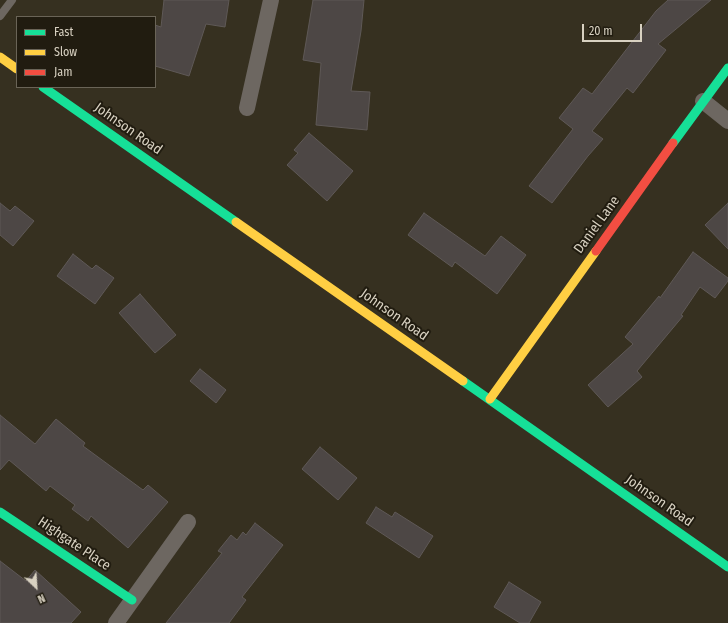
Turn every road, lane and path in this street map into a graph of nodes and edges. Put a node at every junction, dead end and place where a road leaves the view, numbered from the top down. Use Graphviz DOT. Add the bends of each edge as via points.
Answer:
graph roads {
  1 [pos="12,0"];
  2 [pos="271,0"];
  3 [pos="0,16"];
  4 [pos="0,57"];
  5 [pos="16,68"];
  6 [pos="728,68"];
  7 [pos="44,88"];
  8 [pos="703,101"];
  9 [pos="247,108"];
  10 [pos="728,121"];
  11 [pos="490,399"];
  12 [pos="0,512"];
  13 [pos="188,522"];
  14 [pos="728,567"];
  15 [pos="132,600"];
  16 [pos="116,623"];
  1 -- 3 [label="lane"];
  2 -- 9 [label="street"];
  4 -- 5 [label="street"];
  6 -- 8 [label="street, Daniel Lane"];
  7 -- 11 [label="street, Johnson Road"];
  8 -- 10 [label="street"];
  8 -- 11 [label="street, Daniel Lane"];
  11 -- 14 [label="street, Johnson Road"];
  12 -- 15 [label="street, Highgate Place"];
  13 -- 15 [label="street"];
  15 -- 16 [label="street"];
}
